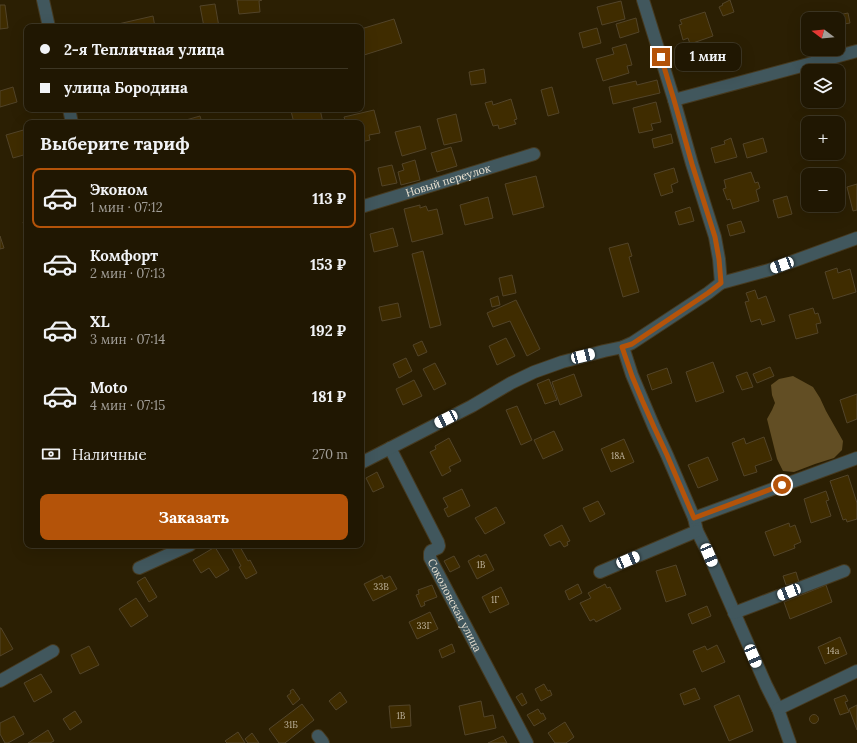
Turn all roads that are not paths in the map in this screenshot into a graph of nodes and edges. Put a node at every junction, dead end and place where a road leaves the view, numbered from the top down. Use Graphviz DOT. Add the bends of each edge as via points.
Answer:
graph roads {
  1 [pos="43,0"];
  2 [pos="643,0"];
  3 [pos="48,24"];
  4 [pos="857,51"];
  5 [pos="674,100"];
  6 [pos="534,154"];
  7 [pos="364,206"];
  8 [pos="857,238"];
  9 [pos="721,283"];
  10 [pos="622,347"];
  11 [pos="390,448"];
  12 [pos="857,458"];
  13 [pos="364,461"];
  14 [pos="694,518"];
  15 [pos="697,531"];
  16 [pos="183,548"];
  17 [pos="139,568"];
  18 [pos="844,571"];
  19 [pos="600,572"];
  20 [pos="734,613"];
  21 [pos="53,651"];
  22 [pos="857,671"];
  23 [pos="0,681"];
  24 [pos="778,709"];
  25 [pos="527,743"];
  26 [pos="790,743"];
  1 -- 3 [label="street"];
  2 -- 5 [label="street"];
  4 -- 5 [label="street"];
  5 -- 9 [label="street" via="715,237"];
  6 -- 7 [label="street, Новый переулок"];
  8 -- 9 [label="street" via="769,270"];
  9 -- 10 [label="street" via="632,344"];
  10 -- 11 [label="street" via="534,372"];
  10 -- 14 [label="street" via="632,376"];
  11 -- 13 [label="street"];
  11 -- 25 [label="street, Соколовская улица" via="438,542 438,548 431,551 430,558"];
  12 -- 14 [label="street"];
  14 -- 15 [label="street"];
  15 -- 19 [label="street"];
  15 -- 20 [label="street"];
  16 -- 17 [label="street"];
  18 -- 20 [label="street"];
  20 -- 24 [label="street"];
  21 -- 23 [label="street"];
  22 -- 24 [label="street"];
  24 -- 26 [label="street"];
}
